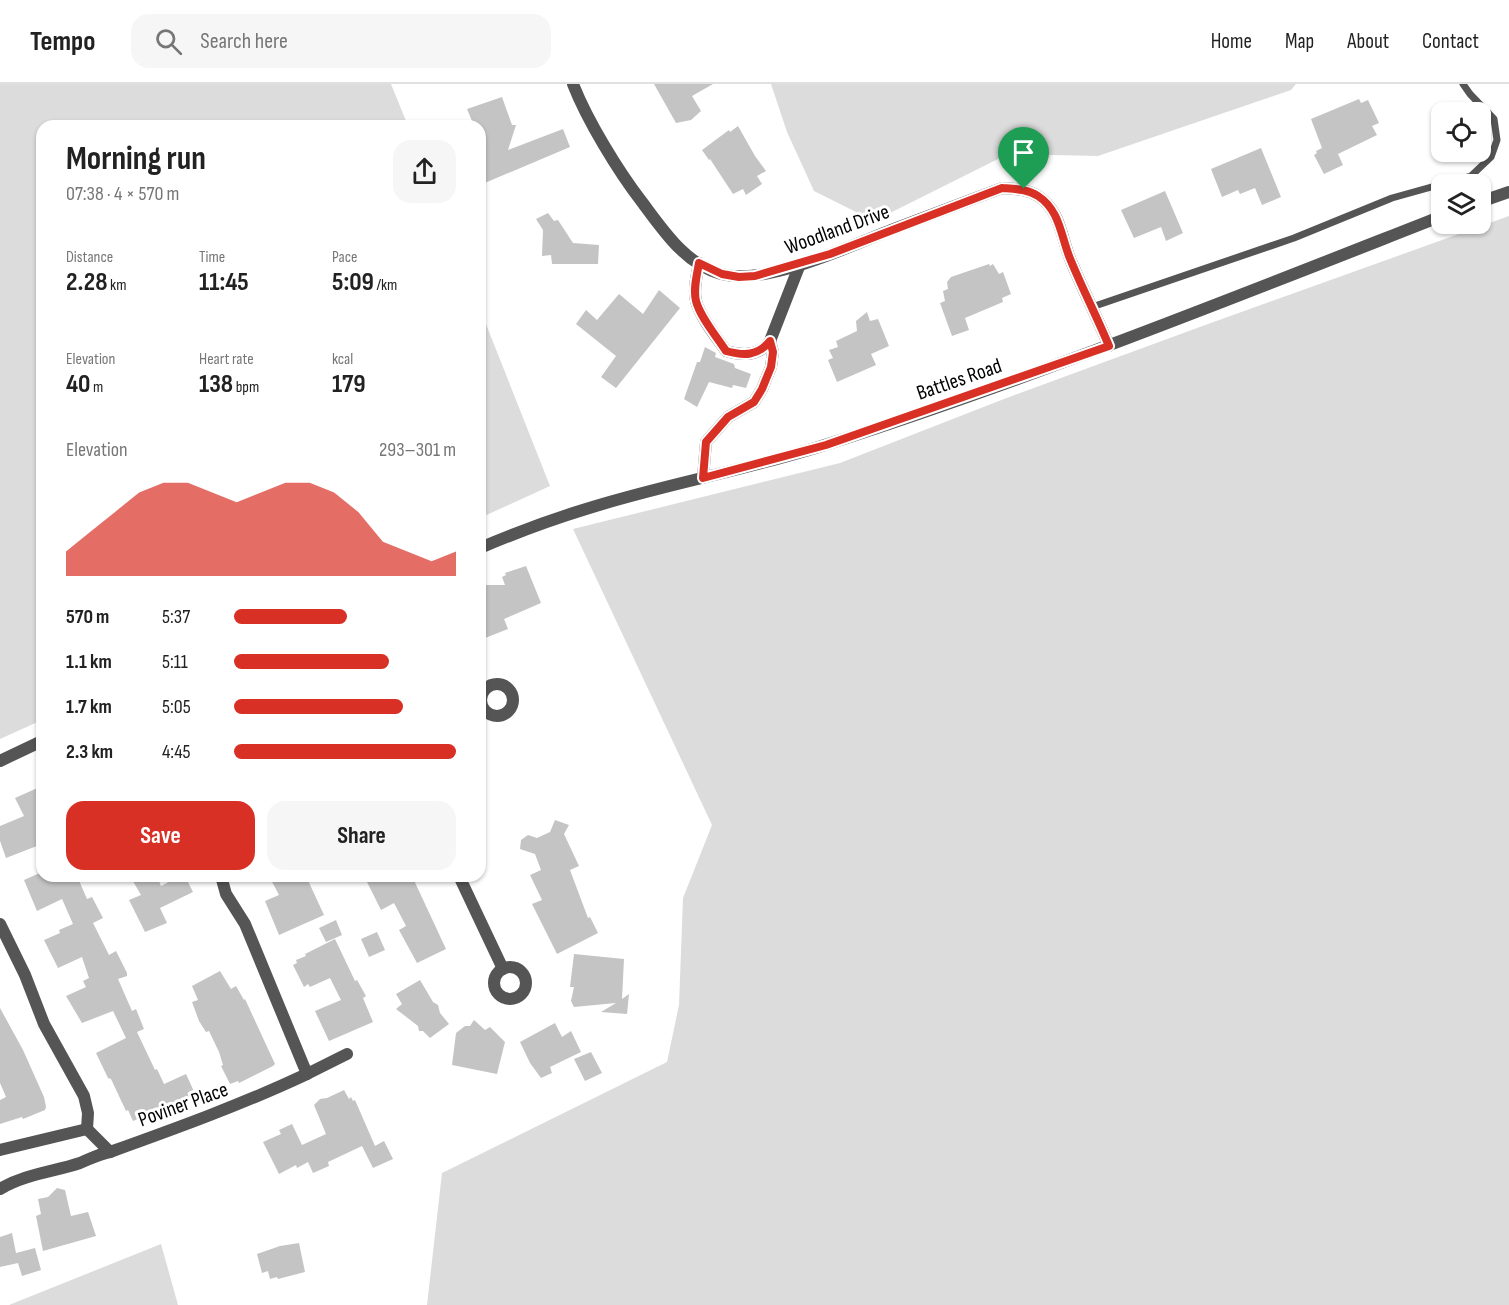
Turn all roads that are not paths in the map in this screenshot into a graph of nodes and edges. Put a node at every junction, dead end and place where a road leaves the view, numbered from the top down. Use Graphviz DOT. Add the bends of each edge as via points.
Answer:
graph roads {
  1 [pos="573,84"];
  2 [pos="1463,84"];
  3 [pos="1509,192"];
  4 [pos="1491,198"];
  5 [pos="1431,220"];
  6 [pos="699,263"];
  7 [pos="801,264"];
  8 [pos="1092,307"];
  9 [pos="770,341"];
  10 [pos="1109,346"];
  11 [pos="703,478"];
  12 [pos="486,545"];
  13 [pos="36,744"];
  14 [pos="0,761"];
  15 [pos="223,882"];
  16 [pos="462,882"];
  17 [pos="0,924"];
  18 [pos="503,969"];
  19 [pos="347,1054"];
  20 [pos="307,1074"];
  21 [pos="87,1129"];
  22 [pos="0,1150"];
  23 [pos="110,1152"];
  24 [pos="0,1189"];
  1 -- 6 [label="street, Woodland Drive" via="635,193 677,248"];
  2 -- 8 [label="lane" via="1494,119 1497,140 1491,157 1471,177 1392,198 1294,238"];
  3 -- 4 [label="street"];
  5 -- 10 [label="street, Battles Road"];
  6 -- 7 [label="street, Woodland Drive" via="739,277"];
  6 -- 9 [label="street" via="696,301 726,351 750,355 764,350"];
  7 -- 8 [label="street, Woodland Drive" via="1002,188 1024,189 1051,208"];
  7 -- 9 [label="street"];
  8 -- 10 [label="street, Woodland Drive"];
  9 -- 11 [label="street" via="771,367 762,389 754,402 728,417 706,442"];
  10 -- 11 [label="street, Battles Road" via="826,445"];
  11 -- 12 [label="street, Battles Road" via="588,508"];
  13 -- 14 [label="street"];
  15 -- 20 [label="street" via="245,924"];
  16 -- 18 [label="street"];
  17 -- 21 [label="street" via="26,975 44,1024 81,1089 88,1113"];
  19 -- 20 [label="street, Poviner Place"];
  20 -- 23 [label="street, Poviner Place" via="193,1123"];
  21 -- 22 [label="street"];
  21 -- 23 [label="street"];
  23 -- 24 [label="street, Poviner Place" via="41,1172"];
}
